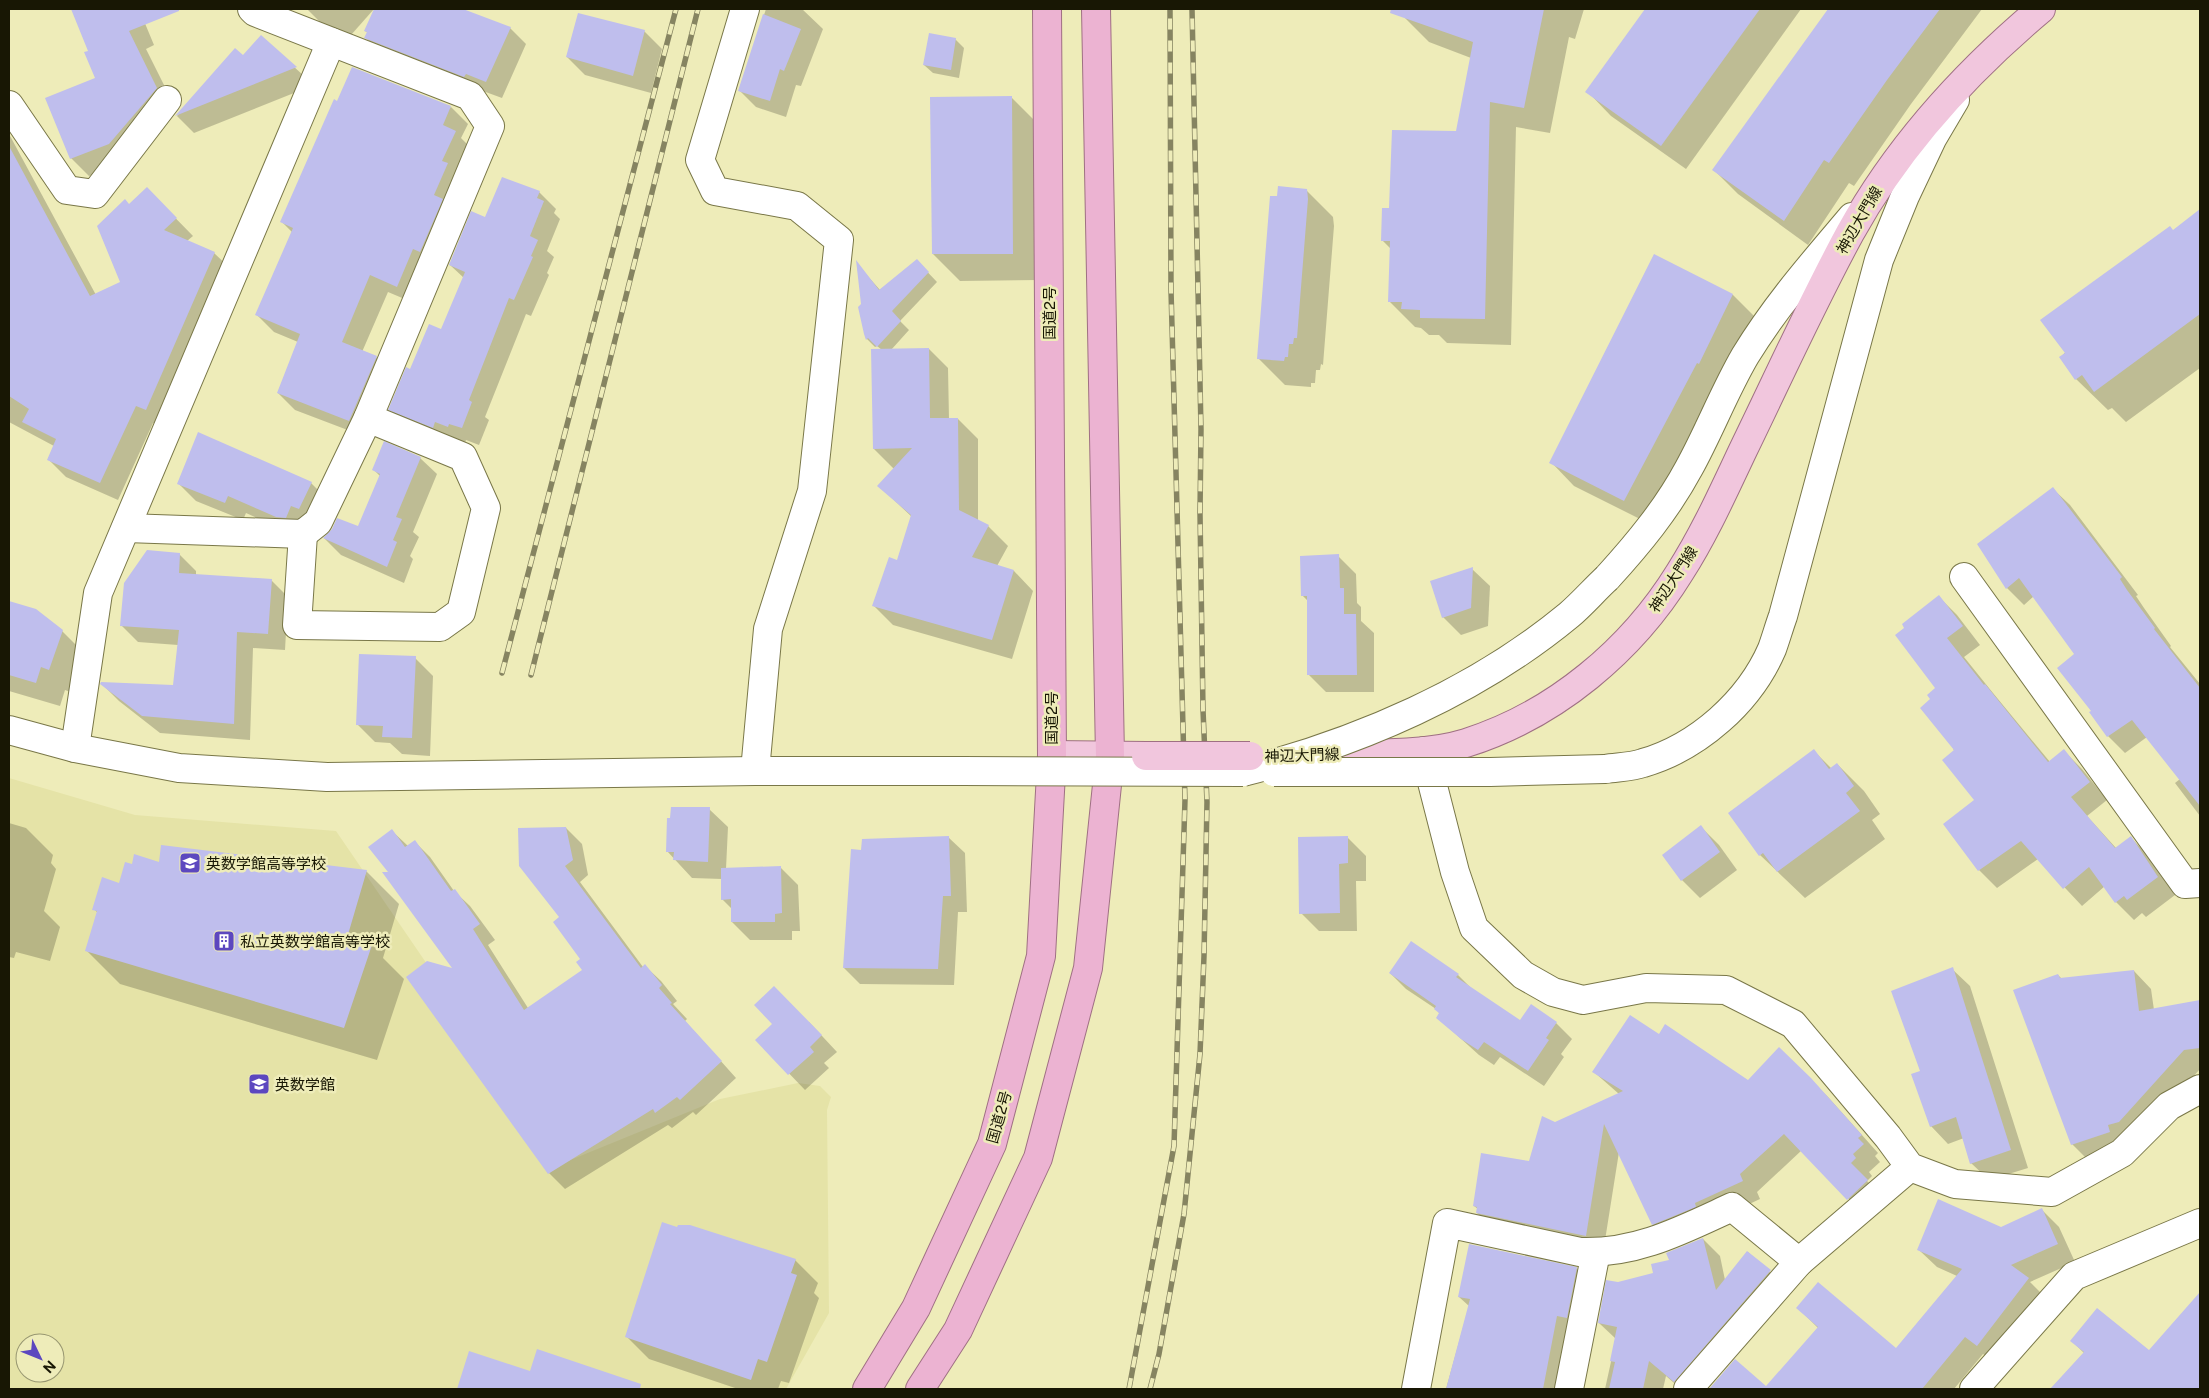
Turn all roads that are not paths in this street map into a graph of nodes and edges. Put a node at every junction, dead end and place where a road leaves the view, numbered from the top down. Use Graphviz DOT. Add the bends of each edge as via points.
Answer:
graph roads {
  1 [pos="252,9"];
  2 [pos="745,9"];
  3 [pos="1047,9"];
  4 [pos="1096,9"];
  5 [pos="2041,9"];
  6 [pos="331,42"];
  7 [pos="1970,73"];
  8 [pos="167,100"];
  9 [pos="9,105"];
  10 [pos="1878,186"];
  11 [pos="368,418"];
  12 [pos="126,528"];
  13 [pos="303,534"];
  14 [pos="1964,577"];
  15 [pos="9,730"];
  16 [pos="75,748"];
  17 [pos="1424,751"];
  18 [pos="1052,755"];
  19 [pos="1110,756"];
  20 [pos="1247,764"];
  21 [pos="756,771"];
  22 [pos="2200,883"];
  23 [pos="2200,1089"];
  24 [pos="1910,1166"];
  25 [pos="2200,1223"];
  26 [pos="1596,1252"];
  27 [pos="1799,1262"];
  28 [pos="867,1389"];
  29 [pos="920,1389"];
  30 [pos="1416,1389"];
  31 [pos="1569,1389"];
  32 [pos="1688,1389"];
  33 [pos="1974,1389"];
  1 -- 6 [label="street"];
  2 -- 21 [label="street" via="700,160 715,191 796,206 839,240 812,491 768,628"];
  3 -- 18 [label="highway, 国道2号"];
  4 -- 19 [label="highway"];
  5 -- 7 [label="main road, 神辺大門線"];
  6 -- 11 [label="street" via="470,96 490,126"];
  6 -- 12 [label="street"];
  7 -- 10 [label="main road, 神辺大門線" via="1921,129"];
  7 -- 20 [label="street, bridge" via="1932,139 1879,260 1772,650 1730,710 1675,751 1642,764 1605,769 1490,772"];
  8 -- 9 [label="street" via="95,194 67,190"];
  10 -- 17 [label="main road, 神辺大門線" via="1827,277 1709,521 1680,573 1652,612 1620,649 1547,706 1507,727 1465,743"];
  10 -- 20 [label="street, bridge" via="1789,291 1766,324 1744,357 1689,468 1638,544 1570,614 1528,646 1474,680 1414,711 1280,763"];
  11 -- 13 [label="street" via="318,522"];
  11 -- 13 [label="street" via="463,457 486,508 461,612 440,627 297,625"];
  12 -- 13 [label="street"];
  12 -- 16 [label="street" via="98,593"];
  14 -- 22 [label="street" via="2186,884"];
  15 -- 16 [label="street"];
  16 -- 21 [label="street" via="180,768 327,777"];
  17 -- 20 [label="main road, 神辺大門線"];
  17 -- 24 [label="street" via="1455,872 1474,928 1523,975 1553,992 1583,1000 1646,988 1726,990 1735,994 1794,1024"];
  18 -- 19 [label="main road, 神辺大門線"];
  18 -- 28 [label="highway, 国道2号" via="1041,956 992,1144 916,1308"];
  19 -- 20 [label="main road, 神辺大門線, bridge"];
  19 -- 29 [label="highway" via="1088,968 1038,1158 958,1330"];
  20 -- 21 [label="street, bridge" via="962,771"];
  23 -- 24 [label="street" via="2169,1106 2122,1153 2052,1192 1955,1184"];
  24 -- 27 [label="street"];
  25 -- 33 [label="street" via="2074,1276"];
  26 -- 27 [label="street" via="1636,1247 1732,1208"];
  26 -- 30 [label="street" via="1580,1252 1447,1223"];
  26 -- 31 [label="street"];
  27 -- 32 [label="street"];
}
